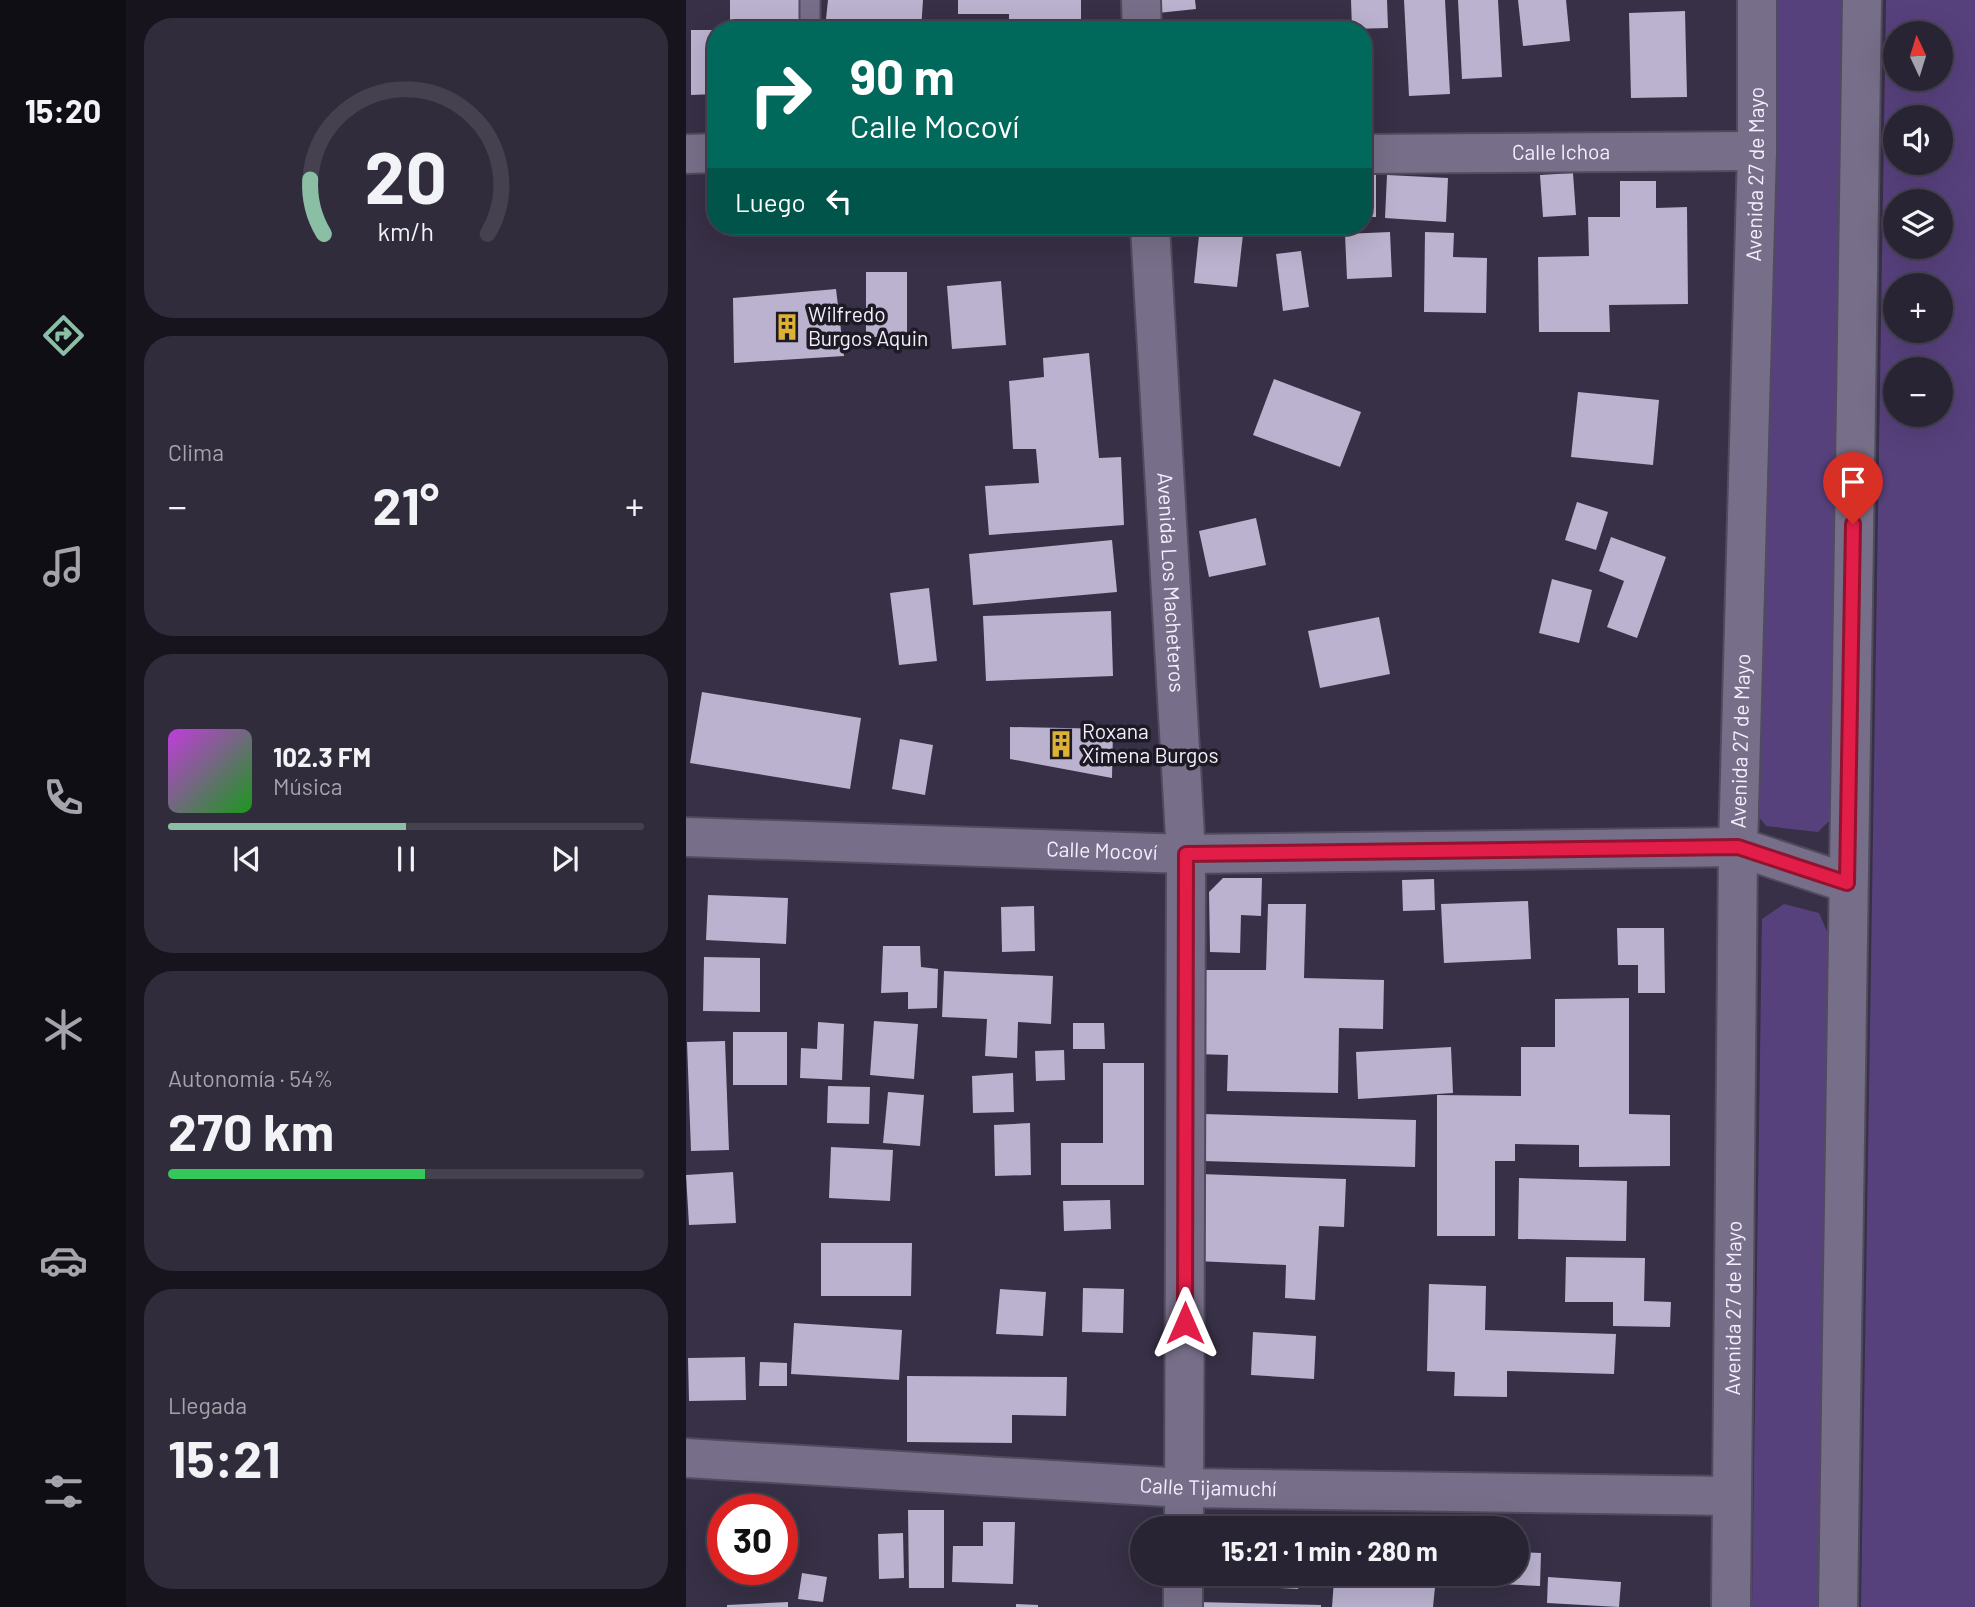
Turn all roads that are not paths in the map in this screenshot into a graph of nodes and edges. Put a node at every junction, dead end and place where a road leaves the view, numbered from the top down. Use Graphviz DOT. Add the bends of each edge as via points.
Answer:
graph roads {
  1 [pos="810,0"];
  2 [pos="1141,0"];
  3 [pos="1757,0"];
  4 [pos="1862,0"];
  5 [pos="810,21"];
  6 [pos="1142,21"];
  7 [pos="1757,151"];
  8 [pos="707,153"];
  9 [pos="686,154"];
  10 [pos="1372,154"];
  11 [pos="1151,235"];
  12 [pos="686,837"];
  13 [pos="1738,847"];
  14 [pos="1186,854"];
  15 [pos="1847,883"];
  16 [pos="686,1458"];
  17 [pos="1184,1488"];
  18 [pos="1732,1496"];
  19 [pos="1184,1516"];
  20 [pos="1183,1586"];
  21 [pos="1183,1607"];
  22 [pos="1731,1607"];
  23 [pos="1838,1607"];
  1 -- 5 [label="lane"];
  2 -- 6 [label="street"];
  3 -- 7 [label="street, Avenida 27 de Mayo"];
  4 -- 15 [label="street"];
  7 -- 10 [label="street, Calle Ichoa"];
  7 -- 13 [label="street, Avenida 27 de Mayo"];
  8 -- 9 [label="street"];
  11 -- 14 [label="street, Avenida Los Macheteros"];
  12 -- 14 [label="street, Calle Mocoví"];
  13 -- 14 [label="street, Calle Mocoví"];
  13 -- 15 [label="street, Calle Mocoví"];
  13 -- 18 [label="street, Avenida 27 de Mayo"];
  14 -- 17 [label="street, Avenida Los Macheteros"];
  15 -- 23 [label="street"];
  16 -- 17 [label="street, Calle Tijamuchí"];
  17 -- 18 [label="street, Calle Tijamuchí"];
  17 -- 19 [label="street, Avenida Los Macheteros"];
  18 -- 22 [label="street, Avenida 27 de Mayo"];
  20 -- 21 [label="street"];
}
